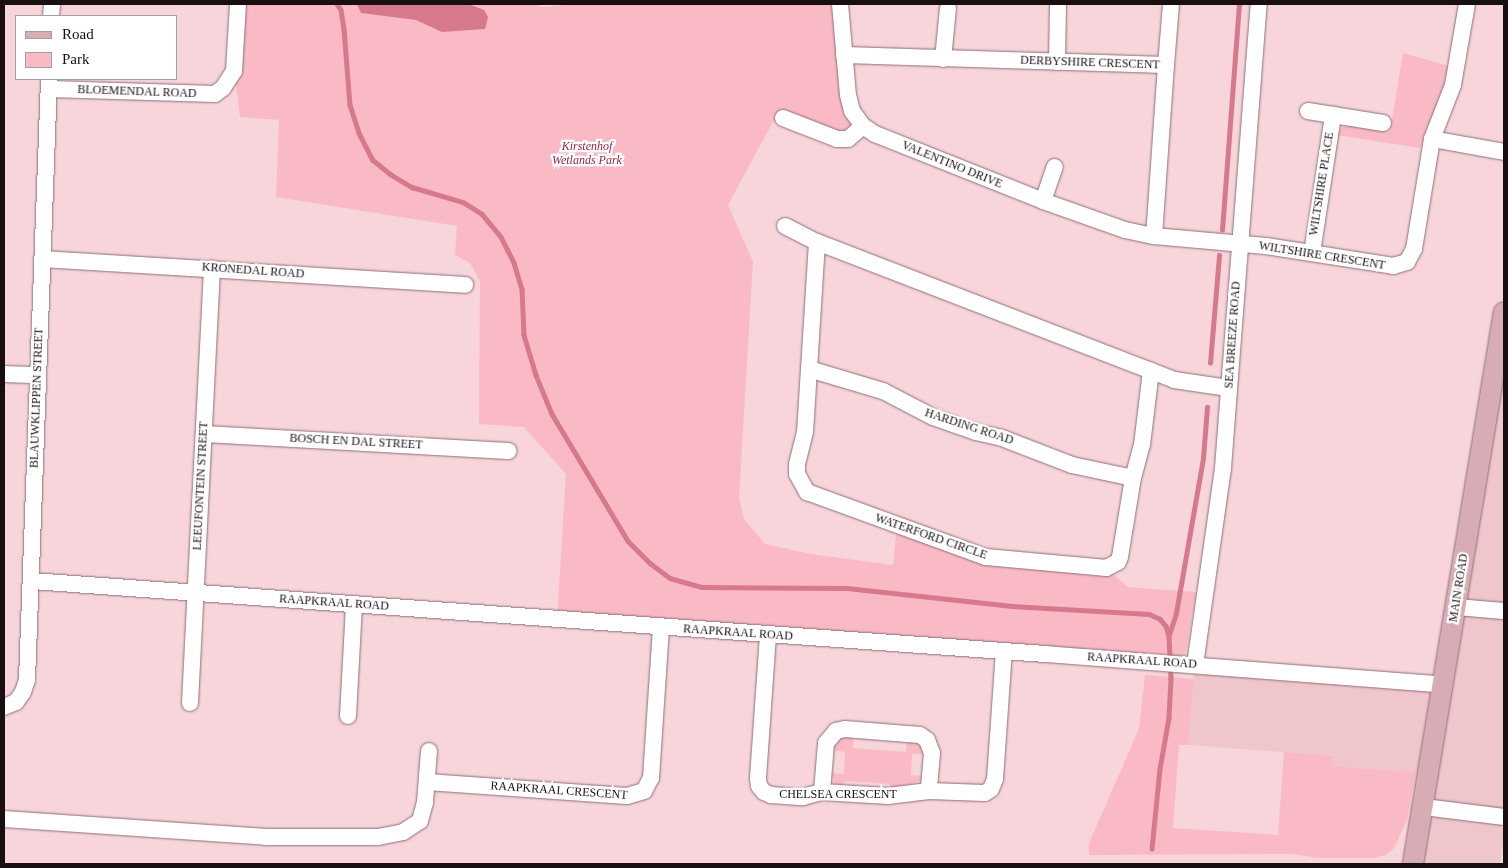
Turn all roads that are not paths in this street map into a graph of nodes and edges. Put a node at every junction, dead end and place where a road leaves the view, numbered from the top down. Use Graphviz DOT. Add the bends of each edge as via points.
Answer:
graph roads {
  1 [pos="238,4"];
  2 [pos="840,4"];
  3 [pos="1058,4"];
  4 [pos="1172,4"];
  5 [pos="1259,4"];
  6 [pos="1467,4"];
  7 [pos="948,8"];
  8 [pos="844,55"];
  9 [pos="943,59"];
  10 [pos="1057,62"];
  11 [pos="1166,65"];
  12 [pos="49,84"];
  13 [pos="1308,112"];
  14 [pos="1334,115"];
  15 [pos="783,118"];
  16 [pos="1383,123"];
  17 [pos="862,126"];
  18 [pos="1432,139"];
  19 [pos="1504,152"];
  20 [pos="1055,167"];
  21 [pos="1043,201"];
  22 [pos="785,226"];
  23 [pos="1154,236"];
  24 [pos="818,242"];
  25 [pos="1240,244"];
  26 [pos="1312,252"];
  27 [pos="42,259"];
  28 [pos="212,269"];
  29 [pos="465,284"];
  30 [pos="1504,312"];
  31 [pos="808,368"];
  32 [pos="1150,371"];
  33 [pos="4,374"];
  34 [pos="37,375"];
  35 [pos="1228,388"];
  36 [pos="204,434"];
  37 [pos="509,451"];
  38 [pos="1133,478"];
  39 [pos="32,581"];
  40 [pos="195,593"];
  41 [pos="354,605"];
  42 [pos="1456,607"];
  43 [pos="1504,611"];
  44 [pos="661,627"];
  45 [pos="768,635"];
  46 [pos="1004,651"];
  47 [pos="1189,664"];
  48 [pos="1444,685"];
  49 [pos="190,703"];
  50 [pos="4,707"];
  51 [pos="348,716"];
  52 [pos="429,751"];
  53 [pos="427,782"];
  54 [pos="929,791"];
  55 [pos="822,792"];
  56 [pos="1424,806"];
  57 [pos="1504,817"];
  58 [pos="4,819"];
  59 [pos="1414,864"];
  1 -- 12 [label="street, BLOEMENDAL ROAD" via="234,71 215,94"];
  2 -- 8 [label="street"];
  3 -- 10 [label="street"];
  4 -- 11 [label="street"];
  5 -- 25 [label="street, SEA BREEZE ROAD"];
  6 -- 18 [label="street, WILTSHIRE CRESCENT" via="1453,86"];
  7 -- 9 [label="street"];
  8 -- 9 [label="street, DERBYSHIRE CRESCENT"];
  8 -- 17 [label="street" via="852,111"];
  9 -- 10 [label="street, DERBYSHIRE CRESCENT"];
  10 -- 11 [label="street, DERBYSHIRE CRESCENT"];
  11 -- 23 [label="street, DERBYSHIRE CRESCENT"];
  12 -- 27 [label="street, BLAUWKLIPPEN STREET"];
  13 -- 14 [label="street, WILTSHIRE PLACE"];
  14 -- 16 [label="street, WILTSHIRE PLACE"];
  14 -- 26 [label="street, WILTSHIRE PLACE"];
  15 -- 17 [label="street" via="837,139 848,139"];
  17 -- 21 [label="street, VALENTINO DRIVE"];
  18 -- 19 [label="street"];
  18 -- 26 [label="street, WILTSHIRE CRESCENT" via="1414,249 1406,262 1393,266"];
  20 -- 21 [label="street"];
  21 -- 23 [label="street, VALENTINO DRIVE" via="1125,230"];
  22 -- 24 [label="street"];
  23 -- 25 [label="street, VALENTINO DRIVE"];
  24 -- 31 [label="street, WATERFORD CIRCLE"];
  24 -- 32 [label="street"];
  25 -- 26 [label="street, WILTSHIRE CRESCENT"];
  25 -- 35 [label="street, SEA BREEZE ROAD"];
  27 -- 28 [label="street, KRONEDAL ROAD"];
  27 -- 34 [label="street, BLAUWKLIPPEN STREET"];
  28 -- 29 [label="street, KRONEDAL ROAD"];
  28 -- 36 [label="street, LEEUFONTEIN STREET"];
  30 -- 42 [label="main road, MAIN ROAD"];
  31 -- 38 [label="street, HARDING ROAD" via="883,390 933,417 1002,438 1072,466"];
  31 -- 38 [label="street, WATERFORD CIRCLE" via="804,432 797,474 807,492 986,557 1106,568 1113,565 1120,557"];
  32 -- 35 [label="street" via="1174,380"];
  32 -- 38 [label="street, WATERFORD CIRCLE" via="1142,445"];
  33 -- 34 [label="street"];
  34 -- 39 [label="street, BLAUWKLIPPEN STREET"];
  35 -- 47 [label="street, SEA BREEZE ROAD" via="1223,468"];
  36 -- 37 [label="street, BOSCH EN DAL STREET"];
  36 -- 40 [label="street, LEEUFONTEIN STREET"];
  39 -- 40 [label="street, RAAPKRAAL ROAD"];
  39 -- 50 [label="street, BLAUWKLIPPEN STREET" via="27,680 16,702"];
  40 -- 41 [label="street, RAAPKRAAL ROAD"];
  40 -- 49 [label="street, LEEUFONTEIN STREET"];
  41 -- 44 [label="street, RAAPKRAAL ROAD"];
  41 -- 51 [label="street"];
  42 -- 43 [label="street"];
  42 -- 48 [label="main road, MAIN ROAD"];
  44 -- 45 [label="street, RAAPKRAAL ROAD"];
  44 -- 53 [label="street, RAAPKRAAL CRESCENT" via="651,778 644,790 627,796"];
  45 -- 46 [label="street, RAAPKRAAL ROAD"];
  45 -- 55 [label="street, CHELSEA CRESCENT" via="759,786 771,795 803,796"];
  46 -- 47 [label="street, RAAPKRAAL ROAD"];
  46 -- 54 [label="street, CHELSEA CRESCENT" via="993,786 978,794"];
  47 -- 48 [label="street, RAAPKRAAL ROAD"];
  48 -- 56 [label="main road, MAIN ROAD"];
  52 -- 53 [label="street"];
  53 -- 58 [label="street" via="420,821 403,832 378,837 266,837"];
  54 -- 55 [label="street, CHELSEA CRESCENT" via="888,796"];
  54 -- 55 [label="street" via="932,753 927,740 920,735 845,729 836,731 826,743"];
  56 -- 57 [label="street"];
  56 -- 59 [label="main road, MAIN ROAD"];
}
